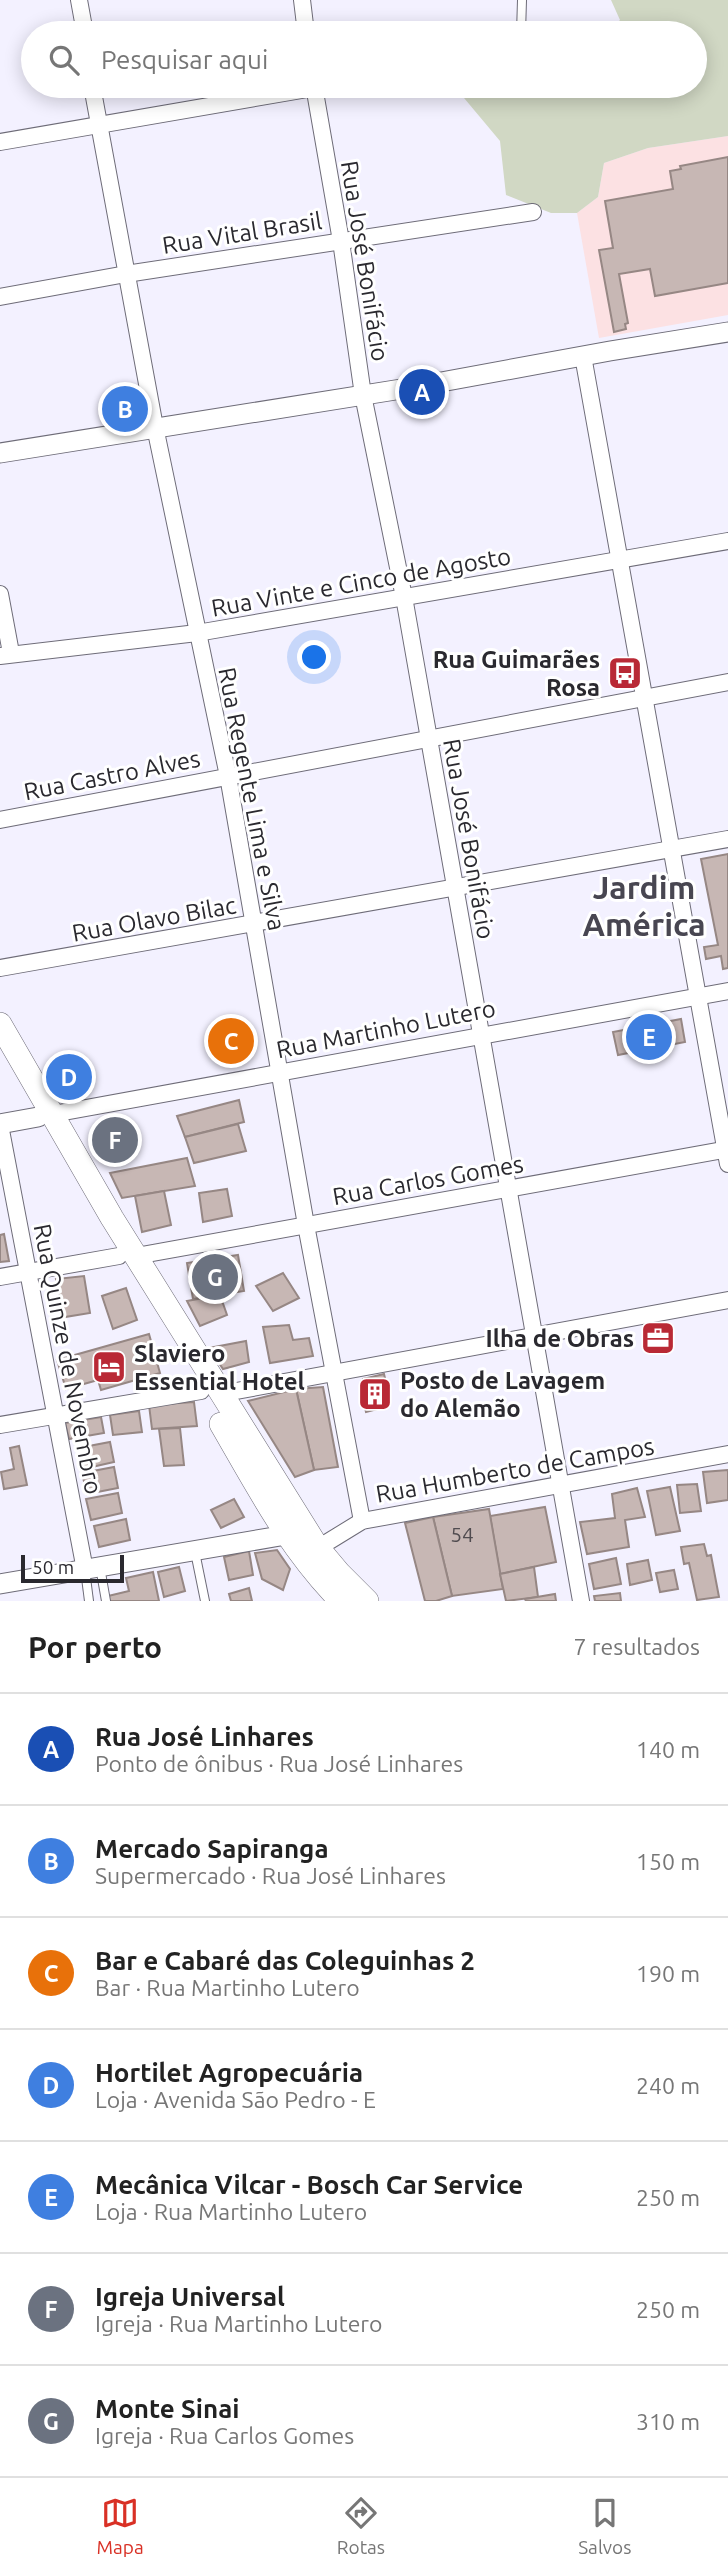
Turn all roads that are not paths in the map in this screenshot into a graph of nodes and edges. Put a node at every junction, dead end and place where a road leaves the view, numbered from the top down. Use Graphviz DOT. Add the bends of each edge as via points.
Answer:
graph roads {
  1 [pos="302,0"];
  2 [pos="522,0"];
  3 [pos="80,1"];
  4 [pos="83,21"];
  5 [pos="305,21"];
  6 [pos="521,21"];
  7 [pos="94,98"];
  8 [pos="250,98"];
  9 [pos="320,98"];
  10 [pos="97,125"];
  11 [pos="0,142"];
  12 [pos="534,212"];
  13 [pos="341,241"];
  14 [pos="126,274"];
  15 [pos="0,297"];
  16 [pos="728,332"];
  17 [pos="583,356"];
  18 [pos="362,395"];
  19 [pos="155,427"];
  20 [pos="0,453"];
  21 [pos="728,541"];
  22 [pos="618,560"];
  23 [pos="0,594"];
  24 [pos="404,597"];
  25 [pos="197,634"];
  26 [pos="6,655"];
  27 [pos="728,682"];
  28 [pos="643,698"];
  29 [pos="428,739"];
  30 [pos="229,776"];
  31 [pos="0,820"];
  32 [pos="728,839"];
  33 [pos="671,849"];
  34 [pos="454,887"];
  35 [pos="253,925"];
  36 [pos="0,968"];
  37 [pos="728,991"];
  38 [pos="698,996"];
  39 [pos="0,1024"];
  40 [pos="481,1036"];
  41 [pos="0,1051"];
  42 [pos="279,1074"];
  43 [pos="46,1116"];
  44 [pos="0,1125"];
  45 [pos="727,1154"];
  46 [pos="508,1189"];
  47 [pos="306,1225"];
  48 [pos="128,1256"];
  49 [pos="27,1273"];
  50 [pos="0,1277"];
  51 [pos="728,1300"];
  52 [pos="533,1336"];
  53 [pos="335,1374"];
  54 [pos="211,1392"];
  55 [pos="57,1415"];
  56 [pos="0,1425"];
  57 [pos="728,1454"];
  58 [pos="560,1485"];
  59 [pos="362,1521"];
  60 [pos="286,1535"];
  61 [pos="318,1548"];
  62 [pos="195,1551"];
  63 [pos="93,1568"];
  64 [pos="0,1584"];
  65 [pos="89,1601"];
  66 [pos="106,1601"];
  67 [pos="205,1601"];
  68 [pos="341,1601"];
  69 [pos="368,1601"];
  70 [pos="580,1601"];
  1 -- 5 [label="street"];
  2 -- 6 [label="lane"];
  3 -- 4 [label="street"];
  7 -- 10 [label="street, Rua Regente Lima e Silva"];
  8 -- 10 [label="street"];
  9 -- 13 [label="street, Rua José Bonifácio"];
  10 -- 11 [label="street"];
  10 -- 14 [label="street, Rua Regente Lima e Silva"];
  12 -- 13 [label="street, Rua Vital Brasil"];
  13 -- 14 [label="street, Rua Vital Brasil"];
  13 -- 18 [label="street, Rua José Bonifácio"];
  14 -- 15 [label="street, Rua Vital Brasil"];
  14 -- 19 [label="street, Rua Regente Lima e Silva"];
  16 -- 17 [label="street"];
  17 -- 18 [label="street"];
  17 -- 22 [label="street"];
  18 -- 19 [label="street"];
  18 -- 24 [label="street, Rua José Bonifácio"];
  19 -- 20 [label="street"];
  19 -- 25 [label="street, Rua Regente Lima e Silva"];
  21 -- 22 [label="street, Rua Vinte e Cinco de Agosto"];
  22 -- 24 [label="street, Rua Vinte e Cinco de Agosto"];
  22 -- 28 [label="street"];
  23 -- 26 [label="street"];
  24 -- 25 [label="street, Rua Vinte e Cinco de Agosto"];
  24 -- 29 [label="street, Rua José Bonifácio"];
  25 -- 26 [label="street, Rua Vinte e Cinco de Agosto"];
  25 -- 30 [label="street, Rua Regente Lima e Silva"];
  27 -- 28 [label="street, Rua Castro Alves"];
  28 -- 29 [label="street, Rua Castro Alves"];
  28 -- 33 [label="street"];
  29 -- 30 [label="street, Rua Castro Alves"];
  29 -- 34 [label="street, Rua José Bonifácio"];
  30 -- 31 [label="street, Rua Castro Alves"];
  30 -- 35 [label="street, Rua Regente Lima e Silva"];
  32 -- 33 [label="street, Rua Olavo Bilac"];
  33 -- 34 [label="street, Rua Olavo Bilac"];
  33 -- 38 [label="street"];
  34 -- 35 [label="street, Rua Olavo Bilac"];
  34 -- 40 [label="street, Rua José Bonifácio"];
  35 -- 36 [label="street, Rua Olavo Bilac"];
  35 -- 42 [label="street, Rua Regente Lima e Silva"];
  37 -- 38 [label="street, Rua Martinho Lutero"];
  38 -- 40 [label="street, Rua Martinho Lutero"];
  38 -- 45 [label="street"];
  39 -- 43 [label="main road"];
  40 -- 42 [label="street, Rua Martinho Lutero"];
  40 -- 46 [label="street, Rua José Bonifácio"];
  41 -- 43 [label="main road"];
  42 -- 43 [label="street, Rua Martinho Lutero"];
  42 -- 47 [label="street, Rua Regente Lima e Silva"];
  43 -- 44 [label="street, Rua Martinho Lutero"];
  43 -- 48 [label="main road"];
  44 -- 49 [label="street, Rua Quinze de Novembro"];
  45 -- 46 [label="street, Rua Carlos Gomes"];
  46 -- 47 [label="street, Rua Carlos Gomes"];
  46 -- 52 [label="street, Rua José Bonifácio"];
  47 -- 48 [label="street, Rua Carlos Gomes"];
  47 -- 53 [label="street, Rua Regente Lima e Silva"];
  48 -- 49 [label="street, Rua Carlos Gomes"];
  48 -- 54 [label="main road"];
  49 -- 50 [label="street, Rua Carlos Gomes"];
  49 -- 55 [label="street, Rua Quinze de Novembro"];
  51 -- 52 [label="street"];
  52 -- 53 [label="street"];
  52 -- 58 [label="street, Rua José Bonifácio"];
  53 -- 54 [label="street"];
  53 -- 59 [label="street, Rua Regente Lima e Silva"];
  54 -- 55 [label="street"];
  54 -- 60 [label="main road"];
  54 -- 61 [label="main road"];
  55 -- 56 [label="street"];
  55 -- 63 [label="street, Rua Quinze de Novembro"];
  57 -- 58 [label="street, Rua Humberto de Campos"];
  58 -- 59 [label="street, Rua Humberto de Campos"];
  58 -- 70 [label="street, Rua José Bonifácio"];
  59 -- 61 [label="street, Rua Humberto de Campos"];
  60 -- 62 [label="street"];
  60 -- 68 [label="main road"];
  61 -- 69 [label="main road"];
  62 -- 63 [label="street"];
  62 -- 67 [label="lane"];
  63 -- 64 [label="street"];
  63 -- 65 [label="lane, Rua Quinze de Novembro"];
  63 -- 66 [label="lane, Rua Quinze de Novembro"];
}
